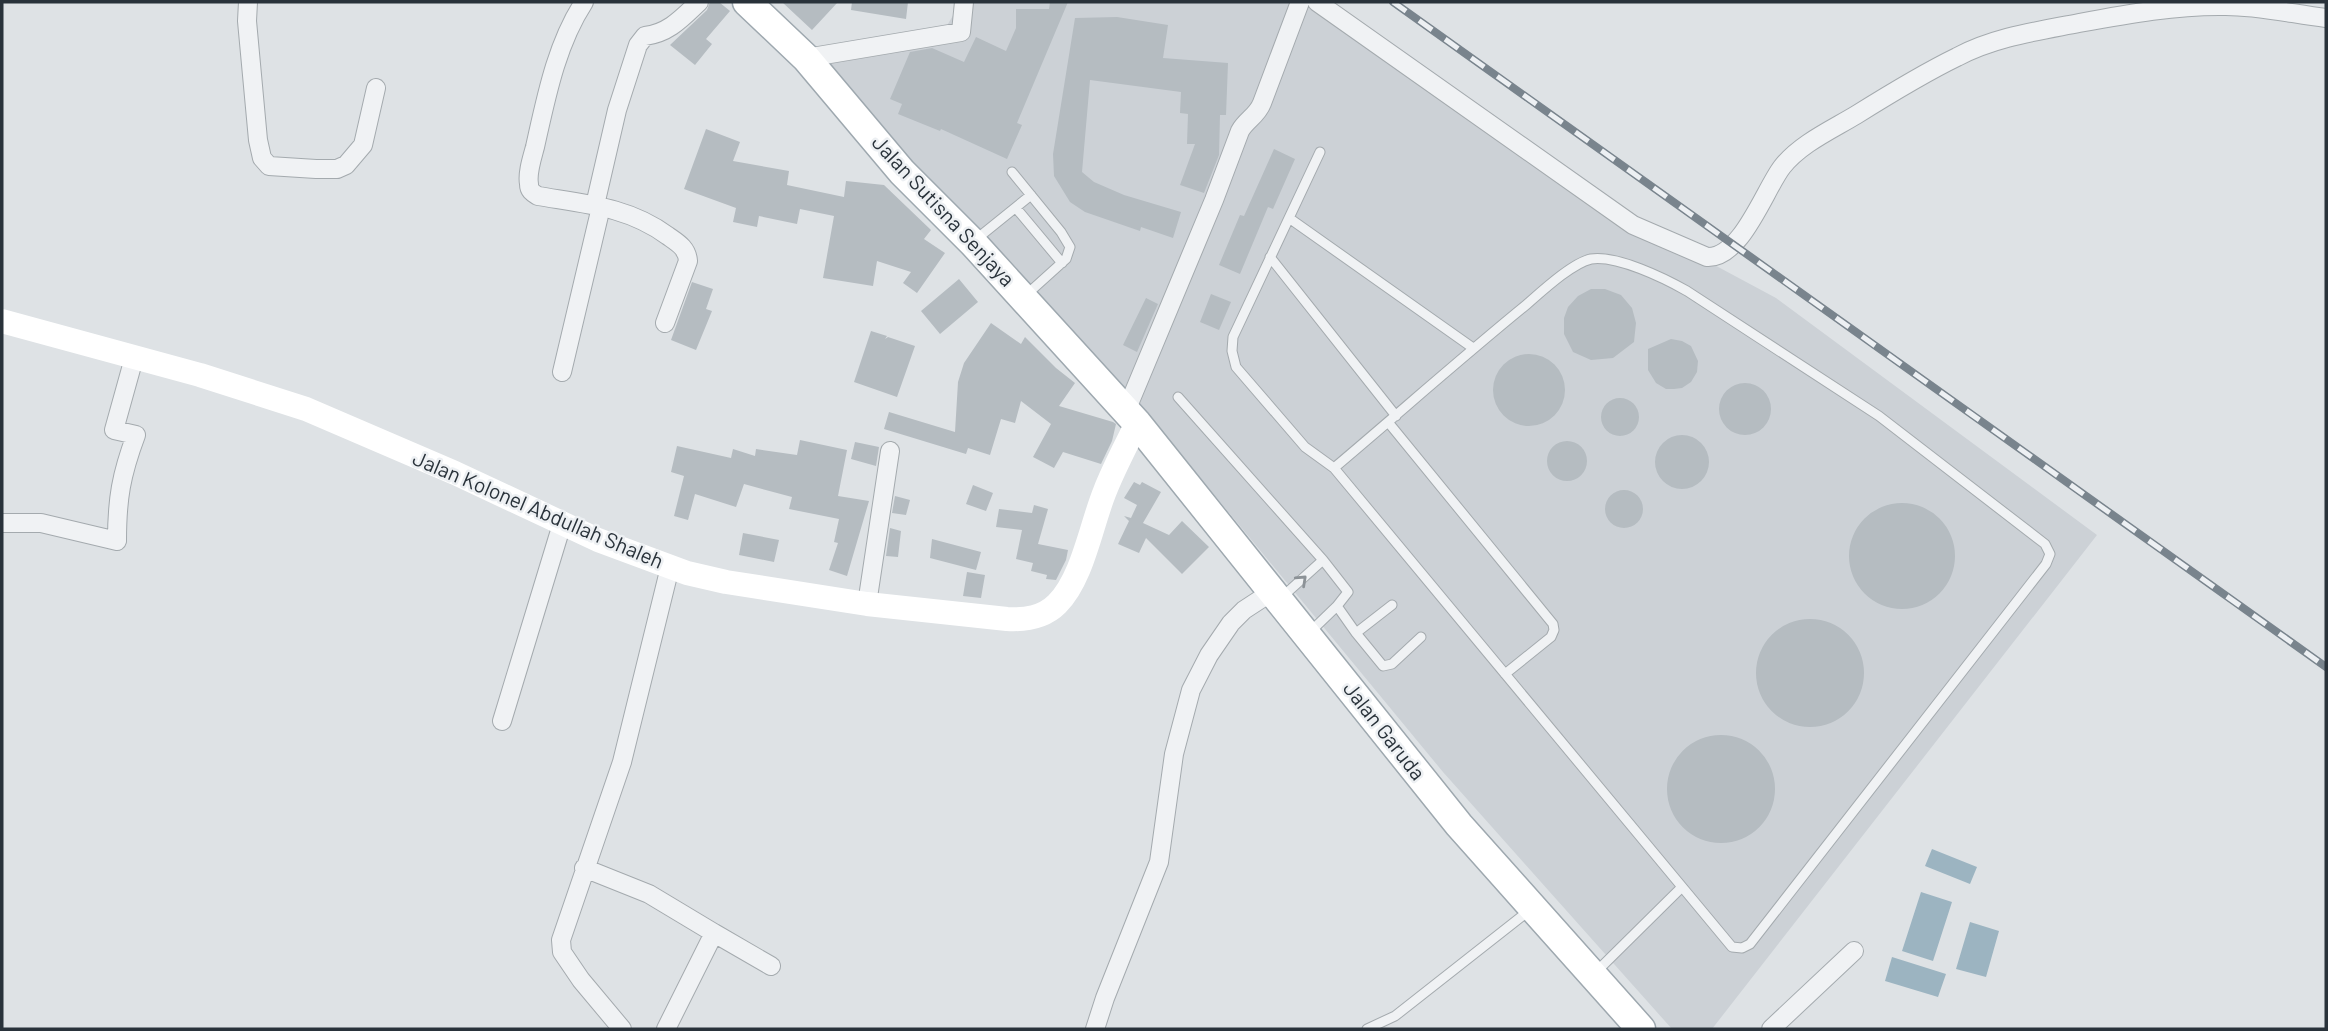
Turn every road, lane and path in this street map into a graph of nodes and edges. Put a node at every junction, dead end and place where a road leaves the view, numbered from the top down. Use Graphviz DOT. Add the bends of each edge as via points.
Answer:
graph roads {
  1 [pos="248,2"];
  2 [pos="584,2"];
  3 [pos="699,2"];
  4 [pos="747,2"];
  5 [pos="964,2"];
  6 [pos="1300,2"];
  7 [pos="1317,2"];
  8 [pos="2229,4"];
  9 [pos="2326,18"];
  10 [pos="806,58"];
  11 [pos="376,88"];
  12 [pos="1320,152"];
  13 [pos="1012,172"];
  14 [pos="1031,195"];
  15 [pos="598,206"];
  16 [pos="1016,208"];
  17 [pos="1289,218"];
  18 [pos="973,243"];
  19 [pos="1270,257"];
  20 [pos="1062,263"];
  21 [pos="1024,298"];
  22 [pos="2,321"];
  23 [pos="665,323"];
  24 [pos="1473,348"];
  25 [pos="134,358"];
  26 [pos="562,372"];
  27 [pos="1178,397"];
  28 [pos="1396,416"];
  29 [pos="1131,417"];
  30 [pos="1388,422"];
  31 [pos="890,451"];
  32 [pos="1334,468"];
  33 [pos="2,523"];
  34 [pos="562,524"];
  35 [pos="1323,560"];
  36 [pos="670,567"];
  37 [pos="1276,595"];
  38 [pos="867,604"];
  39 [pos="1392,605"];
  40 [pos="1337,606"];
  41 [pos="1356,633"];
  42 [pos="1308,634"];
  43 [pos="1421,637"];
  44 [pos="1505,674"];
  45 [pos="502,721"];
  46 [pos="584,868"];
  47 [pos="1682,887"];
  48 [pos="1533,908"];
  49 [pos="714,933"];
  50 [pos="1854,951"];
  51 [pos="771,966"];
  52 [pos="1592,976"];
  53 [pos="622,1029"];
  54 [pos="666,1029"];
  55 [pos="1095,1029"];
  56 [pos="1367,1029"];
  57 [pos="1641,1029"];
  58 [pos="1772,1029"];
  1 -- 11 [label="street" via="258,140 269,166 337,169 346,165 363,145"];
  2 -- 15 [label="street" via="559,56 528,181 538,197"];
  3 -- 15 [label="street" via="669,29 645,36 638,45 617,110"];
  4 -- 10 [label="main road, Jalan Sutisna Senjaya"];
  5 -- 10 [label="street" via="961,32"];
  6 -- 29 [label="street" via="1258,113 1240,131"];
  7 -- 8 [label="street" via="1633,225 1713,257 1725,252 1750,225 1794,155 1957,56 2035,32 2181,6"];
  8 -- 9 [label="street"];
  10 -- 18 [label="main road, Jalan Sutisna Senjaya" via="902,172"];
  12 -- 17 [label="lane"];
  13 -- 14 [label="lane"];
  14 -- 16 [label="lane"];
  14 -- 20 [label="lane" via="1068,242 1070,253"];
  15 -- 23 [label="street" via="646,220 685,251 687,263"];
  15 -- 26 [label="street"];
  16 -- 18 [label="lane"];
  16 -- 20 [label="lane"];
  17 -- 19 [label="lane"];
  17 -- 24 [label="lane"];
  18 -- 21 [label="main road, Jalan Sutisna Senjaya"];
  19 -- 28 [label="lane"];
  19 -- 32 [label="lane" via="1233,337 1234,362 1305,447"];
  20 -- 21 [label="lane"];
  21 -- 29 [label="main road, Jalan Sutisna Senjaya"];
  22 -- 25 [label="main road, Jalan Kolonel Abdullah Shaleh"];
  24 -- 28 [label="lane"];
  24 -- 47 [label="lane" via="1581,263 1613,261 1687,291 1879,416 2050,550 2046,564 1750,944 1732,947"];
  25 -- 33 [label="street" via="114,430 136,435 122,470 117,541 41,523"];
  25 -- 34 [label="main road, Jalan Kolonel Abdullah Shaleh" via="306,409"];
  27 -- 35 [label="lane"];
  28 -- 30 [label="lane"];
  29 -- 37 [label="main road, Jalan Garuda"];
  29 -- 38 [label="main road, Jalan Kolonel Abdullah Shaleh" via="1074,577 1051,609 1029,619 1007,619"];
  30 -- 32 [label="lane"];
  30 -- 44 [label="lane" via="1553,624 1551,637"];
  31 -- 38 [label="street"];
  32 -- 44 [label="lane"];
  34 -- 36 [label="main road, Jalan Kolonel Abdullah Shaleh"];
  34 -- 45 [label="street"];
  37 -- 35 [label="lane, one-way"];
  35 -- 40 [label="lane" via="1348,592"];
  36 -- 38 [label="main road, Jalan Kolonel Abdullah Shaleh" via="726,582"];
  36 -- 46 [label="street" via="622,762"];
  37 -- 42 [label="main road, Jalan Garuda"];
  37 -- 55 [label="street" via="1244,610 1231,623 1191,690 1174,754 1160,862"];
  39 -- 41 [label="lane"];
  40 -- 41 [label="lane"];
  40 -- 42 [label="lane"];
  41 -- 43 [label="lane" via="1383,666"];
  42 -- 48 [label="main road, Jalan Garuda" via="1460,825"];
  44 -- 47 [label="lane"];
  46 -- 49 [label="street" via="649,894"];
  46 -- 53 [label="street" via="561,949"];
  47 -- 52 [label="lane"];
  48 -- 52 [label="main road, Jalan Garuda"];
  48 -- 56 [label="lane" via="1395,1016"];
  49 -- 51 [label="street"];
  49 -- 54 [label="street"];
  50 -- 58 [label="street"];
  52 -- 57 [label="main road, Jalan Garuda"];
}
